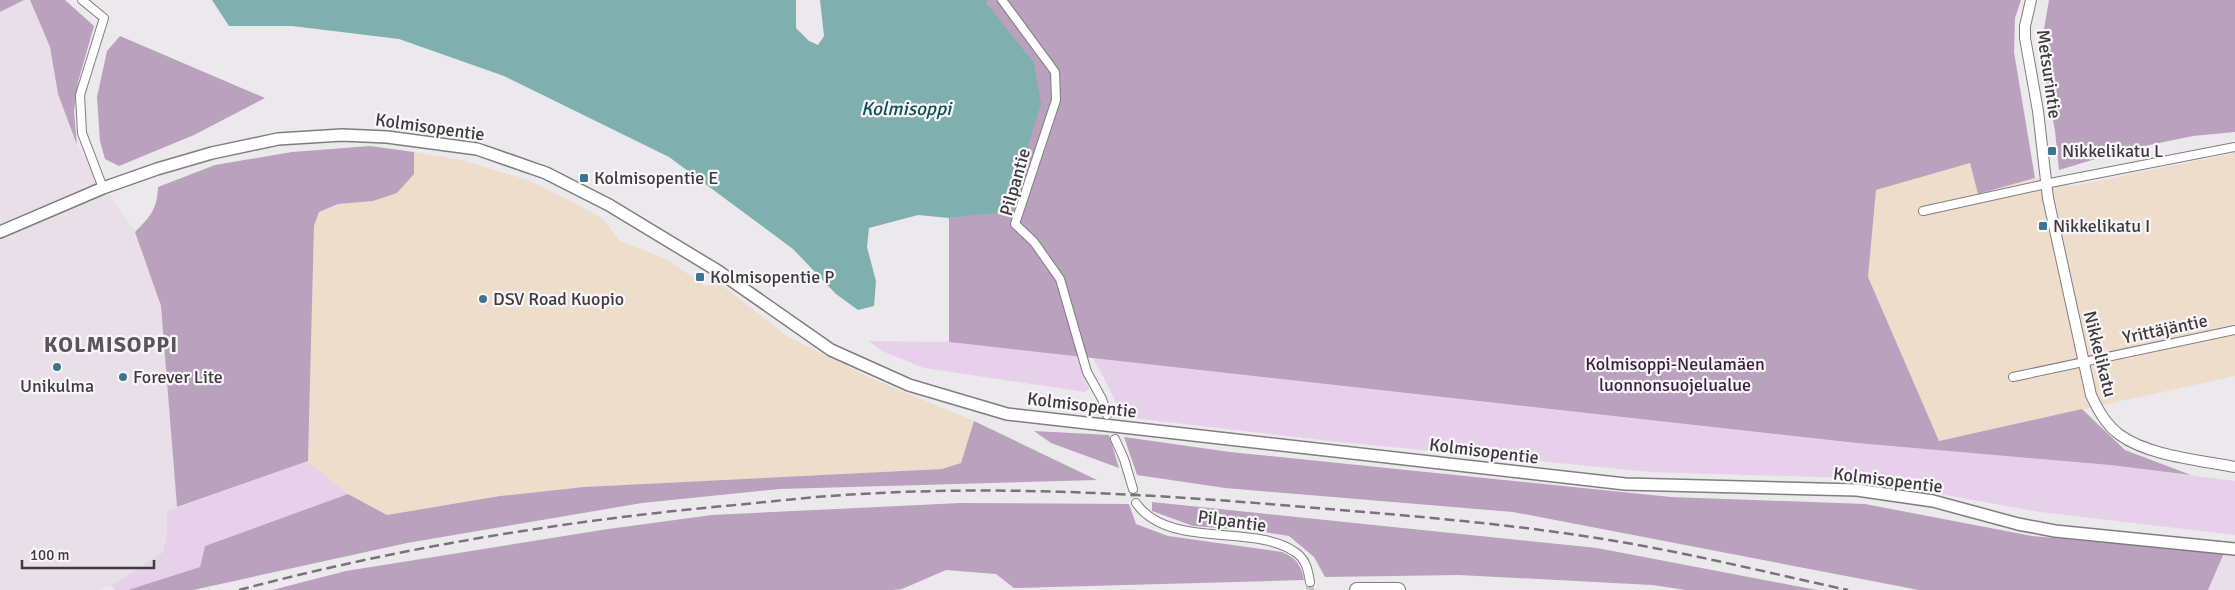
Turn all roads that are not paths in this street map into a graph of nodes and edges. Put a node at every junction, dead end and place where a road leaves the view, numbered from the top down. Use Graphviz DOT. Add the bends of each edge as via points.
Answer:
graph roads {
  1 [pos="82,0"];
  2 [pos="1002,0"];
  3 [pos="2031,0"];
  4 [pos="2235,147"];
  5 [pos="2046,184"];
  6 [pos="103,188"];
  7 [pos="1923,211"];
  8 [pos="0,232"];
  9 [pos="2235,330"];
  10 [pos="2083,361"];
  11 [pos="2013,377"];
  12 [pos="1107,415"];
  13 [pos="1115,439"];
  14 [pos="2235,467"];
  15 [pos="1133,489"];
  16 [pos="1136,503"];
  17 [pos="2235,548"];
  18 [pos="1310,582"];
  19 [pos="1357,590"];
  20 [pos="1398,590"];
  1 -- 6 [label="street" via="104,18 80,95 82,133"];
  2 -- 12 [label="street, Pilpantie" via="1055,72 1056,100 1015,224 1034,242 1060,280 1087,372"];
  3 -- 5 [label="street, Metsurintie" via="2025,38"];
  4 -- 5 [label="street"];
  5 -- 7 [label="street"];
  5 -- 10 [label="street, Nikkelikatu"];
  6 -- 8 [label="main road, Kolmisopentie"];
  6 -- 17 [label="main road, Kolmisopentie" via="212,152 278,139 342,135 387,137 477,149 546,173 609,205 718,271 831,350 909,385 1007,414 1625,484 1858,490 1933,501 2055,531"];
  9 -- 10 [label="street, Yrittäjäntie"];
  10 -- 11 [label="street, Yrittäjäntie"];
  10 -- 14 [label="street, Nikkelikatu" via="2099,413 2121,436 2158,452"];
  13 -- 15 [label="street"];
  16 -- 18 [label="street, Pilpantie" via="1142,512 1170,527 1269,541 1295,551 1308,568"];
  19 -- 20 [label="highway"];
}
